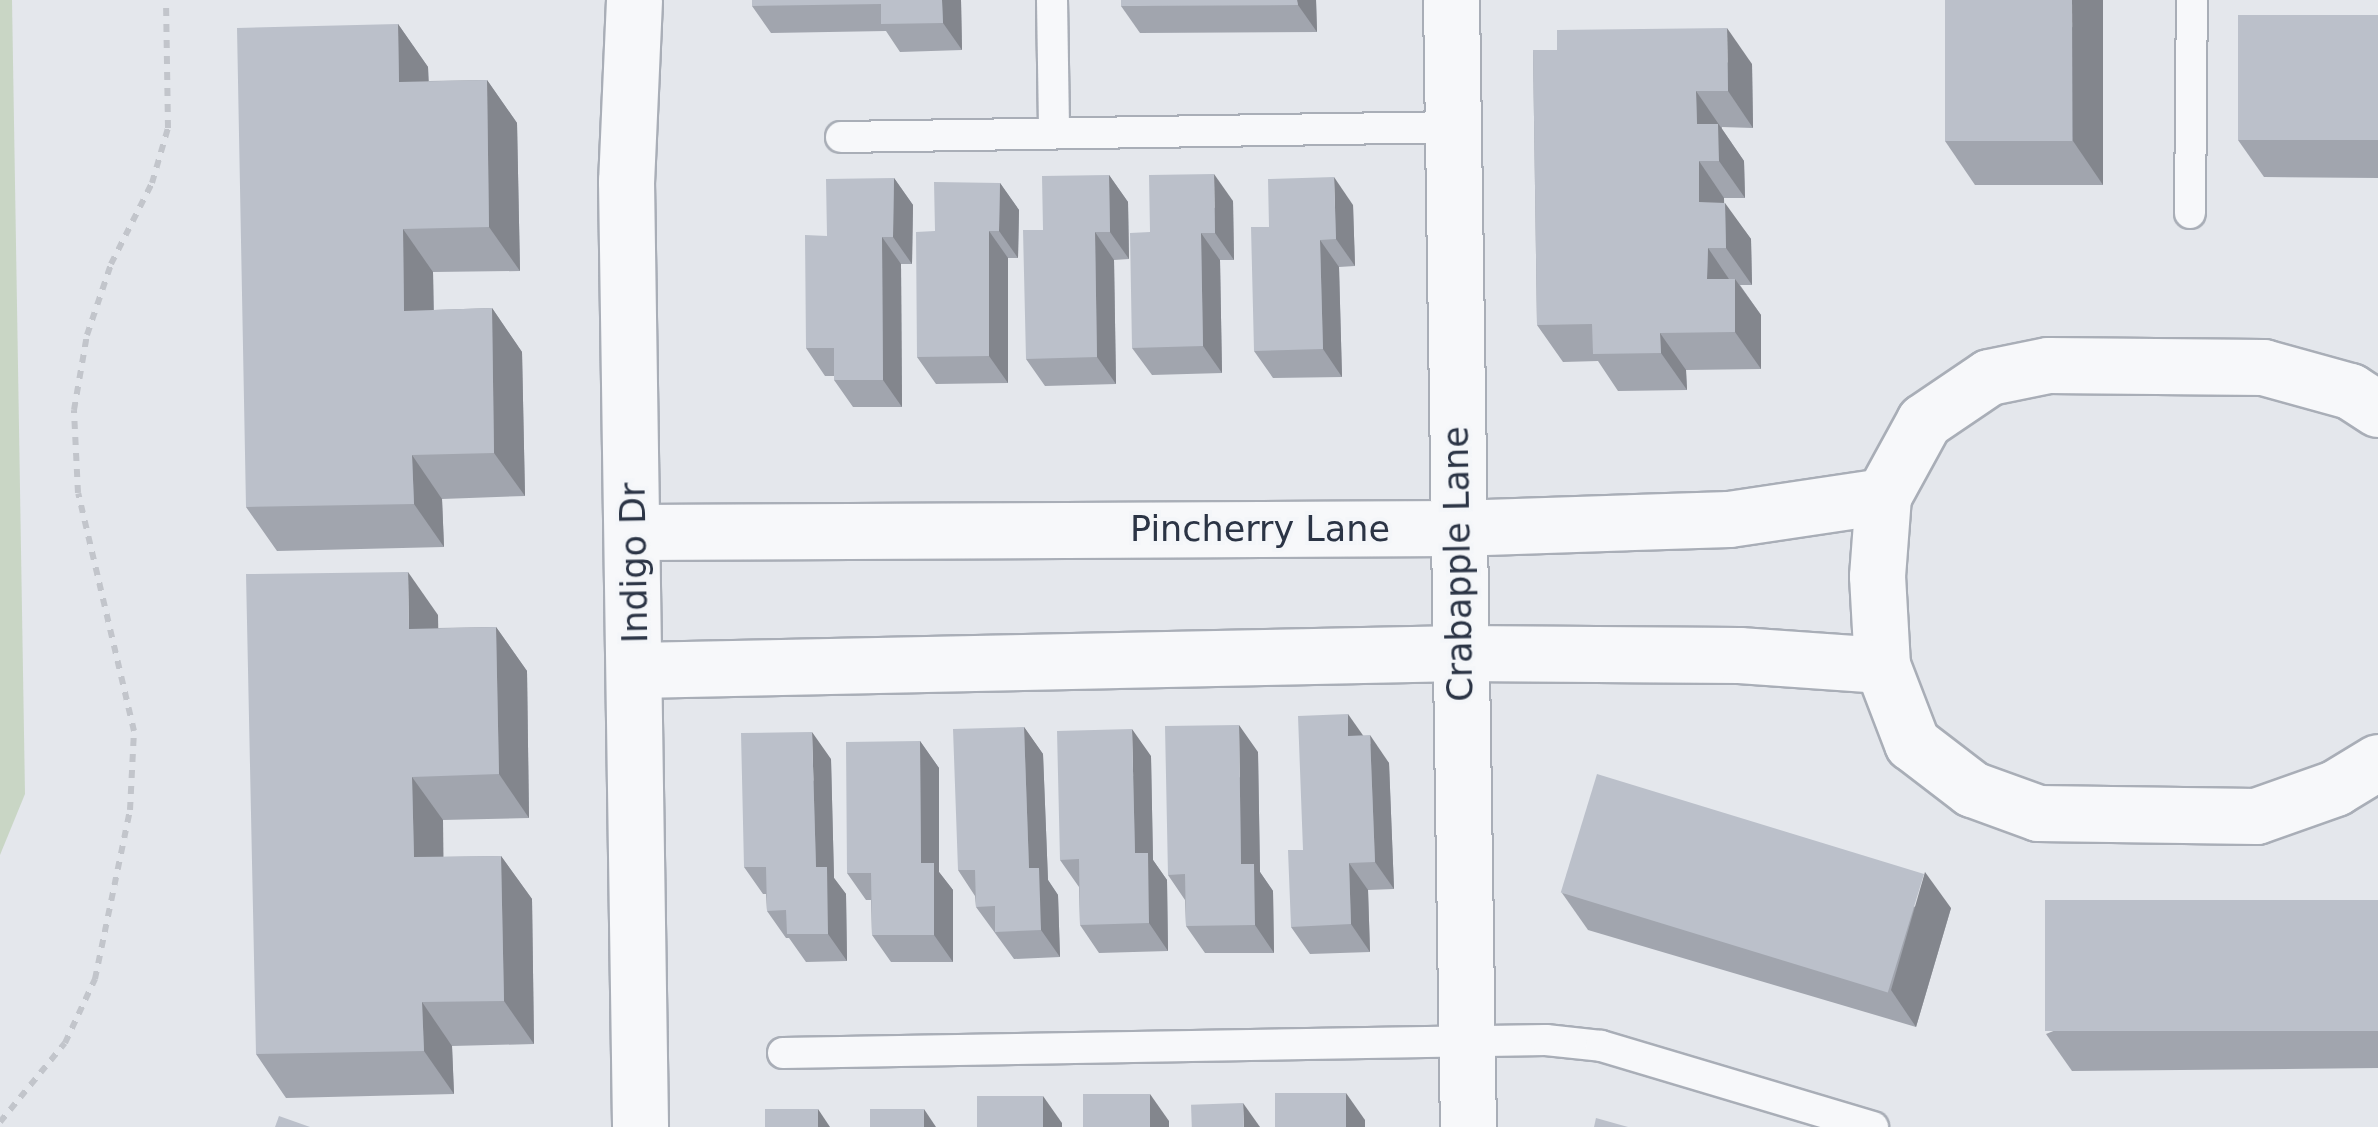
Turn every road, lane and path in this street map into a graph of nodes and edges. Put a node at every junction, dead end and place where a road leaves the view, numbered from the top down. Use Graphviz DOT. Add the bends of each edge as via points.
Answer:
graph roads {
  1 [pos="166,0"];
  2 [pos="634,0"];
  3 [pos="1052,0"];
  4 [pos="1451,0"];
  5 [pos="2192,0"];
  6 [pos="1454,126"];
  7 [pos="1054,133"];
  8 [pos="841,136"];
  9 [pos="2190,213"];
  10 [pos="2378,409"];
  11 [pos="1883,496"];
  12 [pos="1455,528"];
  13 [pos="634,532"];
  14 [pos="1460,654"];
  15 [pos="1882,666"];
  16 [pos="636,670"];
  17 [pos="2378,762"];
  18 [pos="1468,1039"];
  19 [pos="783,1053"];
  20 [pos="0,1122"];
  21 [pos="640,1127"];
  22 [pos="1468,1127"];
  23 [pos="1873,1127"];
  1 -- 20 [label="path" via="168,128 152,183 112,264 87,336 74,410 78,493 134,731 130,810 95,978 66,1043"];
  2 -- 13 [label="street, Indigo Dr" via="626,181"];
  3 -- 7 [label="lane"];
  4 -- 6 [label="street, Crabapple Lane"];
  5 -- 9 [label="lane"];
  6 -- 7 [label="lane"];
  6 -- 12 [label="street, Crabapple Lane"];
  7 -- 8 [label="lane"];
  10 -- 11 [label="street" via="2350,392 2263,367 2048,365 1990,377 1924,421"];
  11 -- 12 [label="street, Pincherry Lane" via="1729,518"];
  11 -- 15 [label="street" via="1877,576"];
  12 -- 13 [label="street, Pincherry Lane"];
  12 -- 14 [label="street, Crabapple Lane"];
  13 -- 16 [label="street, Indigo Dr"];
  14 -- 15 [label="street" via="1739,655"];
  14 -- 16 [label="street"];
  14 -- 18 [label="street, Crabapple Lane"];
  15 -- 17 [label="street" via="1912,743 1972,790 2038,813 2256,816 2336,788"];
  16 -- 21 [label="street, Indigo Dr"];
  18 -- 19 [label="lane"];
  18 -- 22 [label="street, Crabapple Lane"];
  18 -- 23 [label="lane" via="1600,1046"];
}
